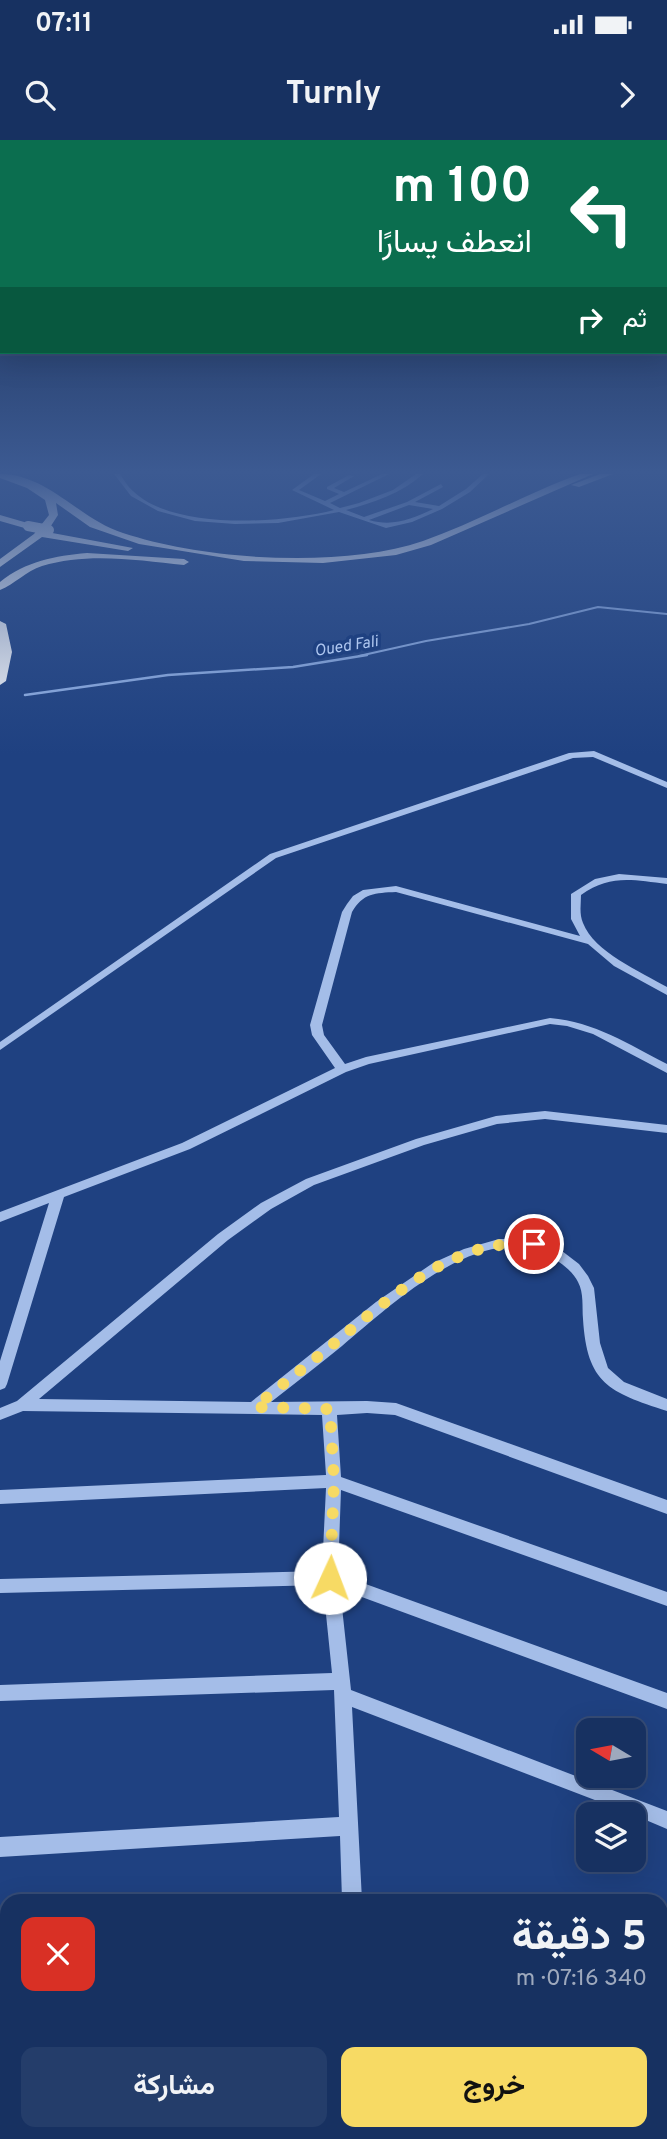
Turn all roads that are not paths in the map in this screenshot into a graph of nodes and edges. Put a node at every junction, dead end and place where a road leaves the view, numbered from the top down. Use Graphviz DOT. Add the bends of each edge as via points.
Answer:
graph roads {
  1 [pos="34,567"];
  2 [pos="265,567"];
  3 [pos="292,567"];
  4 [pos="0,587"];
  5 [pos="0,624"];
  6 [pos="0,681"];
  7 [pos="667,785"];
  8 [pos="667,881"];
  9 [pos="590,943"];
  10 [pos="667,992"];
  11 [pos="0,1047"];
  12 [pos="342,1069"];
  13 [pos="667,1069"];
  14 [pos="667,1129"];
  15 [pos="58,1196"];
  16 [pos="0,1217"];
  17 [pos="0,1384"];
  18 [pos="22,1405"];
  19 [pos="667,1405"];
  20 [pos="255,1407"];
  21 [pos="330,1409"];
  22 [pos="0,1414"];
  23 [pos="334,1481"];
  24 [pos="0,1496"];
  25 [pos="667,1507"];
  26 [pos="330,1578"];
  27 [pos="0,1586"];
  28 [pos="667,1598"];
  29 [pos="342,1688"];
  30 [pos="0,1693"];
  31 [pos="667,1701"];
  32 [pos="667,1820"];
  33 [pos="349,1826"];
  34 [pos="0,1847"];
  35 [pos="352,1894"];
  1 -- 4 [label="highway" via="22,570"];
  2 -- 3 [label="highway"];
  5 -- 6 [label="highway" via="6,652"];
  7 -- 11 [label="street" via="594,754 572,755 273,856"];
  8 -- 9 [label="street" via="613,876 583,888 576,894 575,910"];
  9 -- 10 [label="street"];
  9 -- 12 [label="street" via="396,889 355,897 316,1025"];
  12 -- 13 [label="street" via="550,1021 591,1028"];
  12 -- 15 [label="street" via="215,1133"];
  14 -- 18 [label="street" via="545,1115 496,1120 310,1182 223,1237"];
  15 -- 16 [label="street"];
  15 -- 17 [label="street"];
  18 -- 20 [label="street"];
  18 -- 22 [label="street"];
  19 -- 20 [label="street" via="613,1384 596,1364 587,1289 574,1267 547,1248 515,1242 469,1253 428,1272"];
  20 -- 21 [label="street"];
  21 -- 23 [label="street"];
  21 -- 25 [label="street" via="396,1409"];
  23 -- 24 [label="street"];
  23 -- 26 [label="street"];
  23 -- 28 [label="street"];
  26 -- 27 [label="street"];
  26 -- 29 [label="street"];
  26 -- 31 [label="street"];
  29 -- 30 [label="street"];
  29 -- 32 [label="street"];
  29 -- 33 [label="street"];
  33 -- 34 [label="street"];
  33 -- 35 [label="street"];
}
